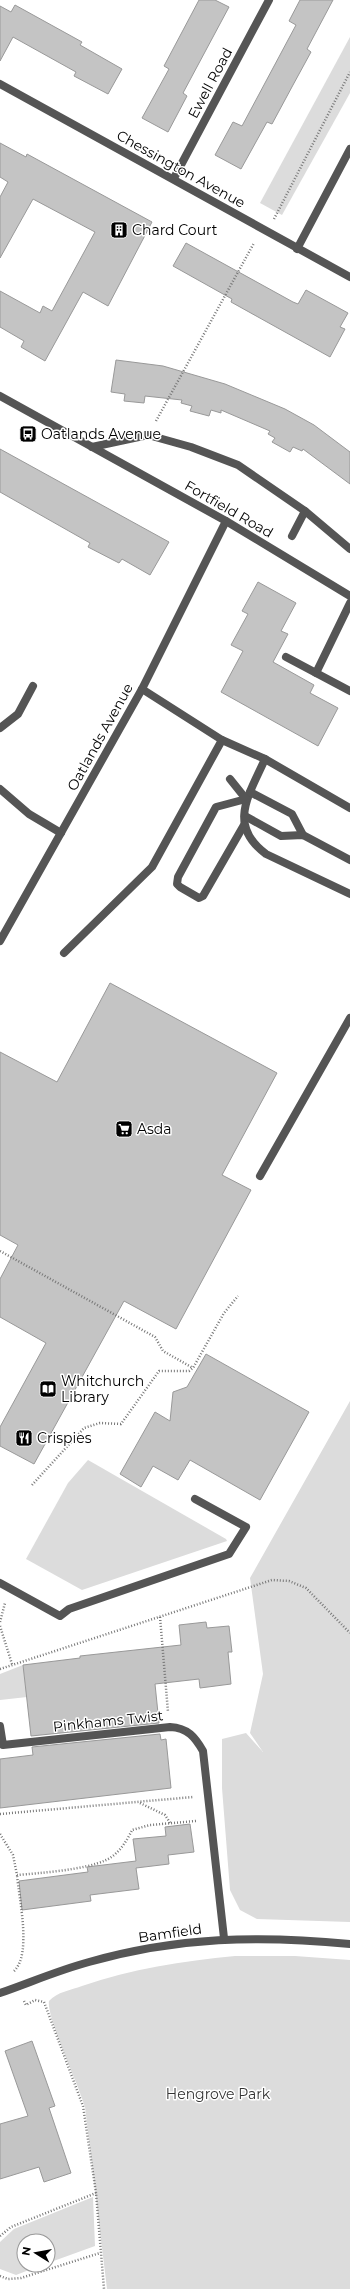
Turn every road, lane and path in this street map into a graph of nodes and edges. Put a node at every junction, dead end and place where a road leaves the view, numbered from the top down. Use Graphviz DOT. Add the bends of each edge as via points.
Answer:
graph roads {
  1 [pos="269,0"];
  2 [pos="350,72"];
  3 [pos="0,84"];
  4 [pos="350,149"];
  5 [pos="174,178"];
  6 [pos="267,233"];
  7 [pos="297,249"];
  8 [pos="350,277"];
  9 [pos="0,396"];
  10 [pos="148,435"];
  11 [pos="92,447"];
  12 [pos="305,510"];
  13 [pos="226,521"];
  14 [pos="292,536"];
  15 [pos="350,549"];
  16 [pos="350,596"];
  17 [pos="350,602"];
  18 [pos="286,657"];
  19 [pos="316,673"];
  20 [pos="33,686"];
  21 [pos="142,689"];
  22 [pos="350,691"];
  23 [pos="0,728"];
  24 [pos="222,740"];
  25 [pos="265,759"];
  26 [pos="230,779"];
  27 [pos="0,789"];
  28 [pos="248,796"];
  29 [pos="350,808"];
  30 [pos="245,816"];
  31 [pos="244,825"];
  32 [pos="60,833"];
  33 [pos="303,835"];
  34 [pos="350,860"];
  35 [pos="350,894"];
  36 [pos="0,941"];
  37 [pos="64,953"];
  38 [pos="350,1018"];
  39 [pos="260,1176"];
  40 [pos="0,1251"];
  41 [pos="238,1296"];
  42 [pos="193,1368"];
  43 [pos="32,1486"];
  44 [pos="195,1499"];
  45 [pos="0,1583"];
  46 [pos="160,1617"];
  47 [pos="0,1626"];
  48 [pos="350,1633"];
  49 [pos="12,1664"];
  50 [pos="0,1669"];
  51 [pos="0,1726"];
  52 [pos="170,1727"];
  53 [pos="208,1796"];
  54 [pos="138,1802"];
  55 [pos="0,1814"];
  56 [pos="210,1820"];
  57 [pos="172,1824"];
  58 [pos="0,1834"];
  59 [pos="17,1875"];
  60 [pos="224,1938"];
  61 [pos="350,1944"];
  62 [pos="19,1986"];
  63 [pos="0,1993"];
  64 [pos="96,2193"];
  65 [pos="0,2236"];
  66 [pos="100,2253"];
  67 [pos="0,2276"];
  68 [pos="104,2289"];
  1 -- 5 [label="street, Ewell Road"];
  2 -- 6 [label="path"];
  3 -- 5 [label="street, Chessington Avenue"];
  4 -- 7 [label="street"];
  5 -- 6 [label="street, Chessington Avenue"];
  6 -- 7 [label="street, Chessington Avenue"];
  6 -- 10 [label="path" via="261,246 253,242"];
  7 -- 8 [label="street, Chessington Avenue"];
  9 -- 11 [label="street, Fortfield Road"];
  10 -- 11 [label="street"];
  10 -- 12 [label="street" via="191,447 238,465"];
  11 -- 13 [label="street, Fortfield Road"];
  12 -- 14 [label="street, Fortfield Road"];
  12 -- 15 [label="street"];
  13 -- 16 [label="street, Fortfield Road"];
  13 -- 21 [label="street, Oatlands Avenue"];
  17 -- 19 [label="street"];
  18 -- 19 [label="street"];
  19 -- 22 [label="street"];
  20 -- 23 [label="street" via="18,714"];
  21 -- 24 [label="street"];
  21 -- 32 [label="street, Oatlands Avenue"];
  24 -- 25 [label="street"];
  24 -- 37 [label="street" via="152,867"];
  25 -- 28 [label="street"];
  25 -- 29 [label="street"];
  26 -- 28 [label="street"];
  27 -- 32 [label="street" via="29,814"];
  28 -- 30 [label="street"];
  28 -- 31 [label="street" via="216,808 176,884 193,896 203,896"];
  28 -- 33 [label="street" via="292,814"];
  30 -- 31 [label="street"];
  30 -- 33 [label="street" via="281,836"];
  31 -- 35 [label="street" via="255,845 266,854"];
  32 -- 36 [label="street, Oatlands Avenue"];
  33 -- 34 [label="street"];
  38 -- 39 [label="street"];
  40 -- 42 [label="path" via="155,1337 163,1351"];
  41 -- 42 [label="path" via="224,1313"];
  42 -- 43 [label="path" via="189,1371 160,1371 121,1424 100,1423 84,1428"];
  44 -- 45 [label="street" via="246,1527 229,1554 69,1609 60,1616"];
  46 -- 48 [label="path" via="257,1584 272,1580 289,1581 306,1588"];
  46 -- 49 [label="path"];
  46 -- 52 [label="path"];
  47 -- 49 [label="path"];
  49 -- 50 [label="path"];
  51 -- 52 [label="street, Pinkhams Twist" via="3,1745"];
  52 -- 53 [label="street, Pinkhams Twist" via="194,1736 203,1751"];
  53 -- 54 [label="path"];
  53 -- 56 [label="street, Pinkhams Twist"];
  54 -- 55 [label="path"];
  54 -- 57 [label="path" via="165,1815"];
  56 -- 57 [label="path"];
  56 -- 60 [label="street, Pinkhams Twist"];
  57 -- 59 [label="path" via="150,1825 132,1830 126,1843 107,1860"];
  58 -- 59 [label="path" via="14,1855"];
  59 -- 62 [label="path" via="24,1948 20,1965 12,1972"];
  60 -- 61 [label="street, Bamfield" via="310,1940"];
  60 -- 62 [label="street, Bamfield" via="152,1947 95,1960"];
  62 -- 63 [label="street, Bamfield"];
  62 -- 64 [label="path" via="26,2005 34,2000 44,2002 84,2106"];
  64 -- 65 [label="path" via="11,2226"];
  64 -- 66 [label="path"];
  66 -- 67 [label="path" via="21,2278 8,2279"];
  66 -- 68 [label="path"];
}
